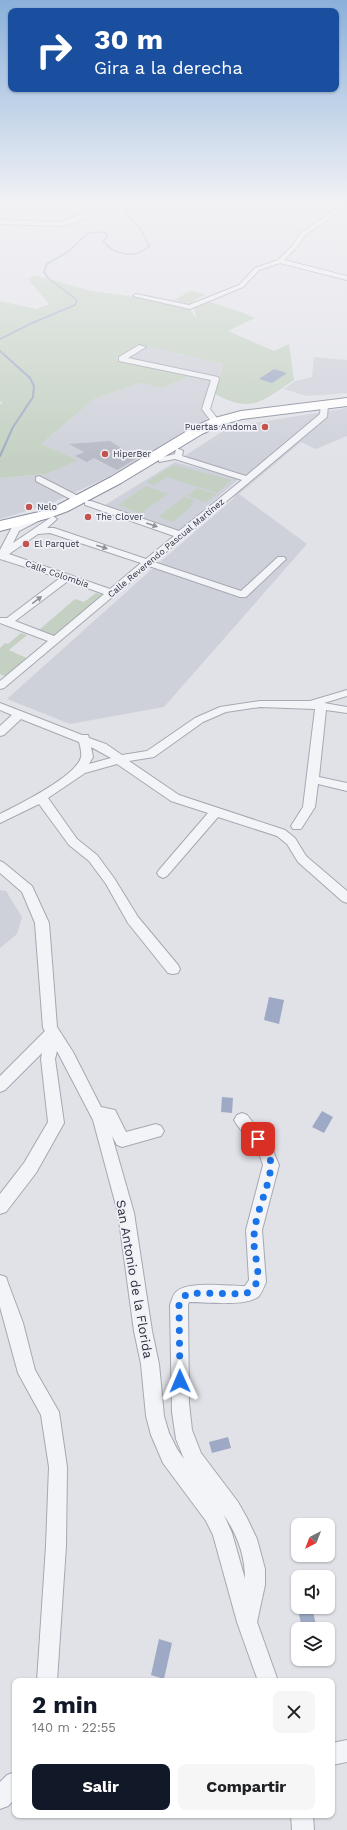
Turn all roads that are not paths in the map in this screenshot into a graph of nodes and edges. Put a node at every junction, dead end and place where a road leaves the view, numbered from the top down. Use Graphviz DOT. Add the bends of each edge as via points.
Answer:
graph roads {
  1 [pos="229,290"];
  2 [pos="136,296"];
  3 [pos="142,347"];
  4 [pos="347,402"];
  5 [pos="324,405"];
  6 [pos="269,412"];
  7 [pos="216,422"];
  8 [pos="177,453"];
  9 [pos="249,478"];
  10 [pos="39,479"];
  11 [pos="84,502"];
  12 [pos="50,522"];
  13 [pos="7,533"];
  14 [pos="180,535"];
  15 [pos="1,555"];
  16 [pos="281,559"];
  17 [pos="148,562"];
  18 [pos="67,577"];
  19 [pos="112,593"];
  20 [pos="4,621"];
  21 [pos="55,640"];
  22 [pos="0,686"];
  23 [pos="347,694"];
  24 [pos="307,704"];
  25 [pos="0,706"];
  26 [pos="321,706"];
  27 [pos="347,710"];
  28 [pos="20,714"];
  29 [pos="0,732"];
  30 [pos="84,738"];
  31 [pos="105,748"];
  32 [pos="87,757"];
  33 [pos="120,759"];
  34 [pos="79,771"];
  35 [pos="313,780"];
  36 [pos="347,787"];
  37 [pos="40,798"];
  38 [pos="216,811"];
  39 [pos="0,819"];
  40 [pos="297,826"];
  41 [pos="0,866"];
  42 [pos="163,873"];
  43 [pos="347,898"];
  44 [pos="173,969"];
  45 [pos="53,1032"];
  46 [pos="0,1086"];
  47 [pos="96,1112"];
  48 [pos="242,1120"];
  49 [pos="156,1131"];
  50 [pos="0,1207"];
  51 [pos="0,1283"];
  52 [pos="246,1622"];
  53 [pos="47,1678"];
  54 [pos="267,1678"];
  55 [pos="347,1751"];
  56 [pos="335,1753"];
  57 [pos="12,1786"];
  58 [pos="0,1798"];
  59 [pos="302,1818"];
  60 [pos="303,1830"];
  1 -- 2 [label="street" via="190,307"];
  3 -- 7 [label="street" via="122,359 215,379 206,409"];
  4 -- 5 [label="highway"];
  5 -- 6 [label="highway"];
  5 -- 9 [label="street, Calle Reverendo Pascual Martínez" via="324,415"];
  6 -- 7 [label="highway" via="241,415"];
  6 -- 8 [label="highway" via="222,425"];
  7 -- 11 [label="highway" via="116,480"];
  8 -- 9 [label="street"];
  8 -- 11 [label="highway"];
  9 -- 14 [label="street, Calle Reverendo Pascual Martínez"];
  10 -- 11 [label="street"];
  11 -- 12 [label="highway"];
  11 -- 14 [label="street, one-way"];
  12 -- 13 [label="highway"];
  12 -- 13 [label="street" via="35,531"];
  12 -- 17 [label="street, one-way"];
  13 -- 15 [label="street"];
  13 -- 15 [label="street"];
  14 -- 17 [label="street, Calle Reverendo Pascual Martínez"];
  15 -- 18 [label="street, Calle Colombia"];
  16 -- 17 [label="street" via="242,595"];
  17 -- 19 [label="street, Calle Reverendo Pascual Martínez"];
  18 -- 19 [label="street, Calle Colombia"];
  20 -- 18 [label="street, one-way"];
  19 -- 21 [label="street, Calle Reverendo Pascual Martínez"];
  20 -- 21 [label="street"];
  21 -- 22 [label="street, Calle Reverendo Pascual Martínez"];
  23 -- 24 [label="street"];
  24 -- 26 [label="street"];
  24 -- 33 [label="street" via="260,704 224,709 199,720 150,754"];
  25 -- 28 [label="street"];
  26 -- 27 [label="street"];
  26 -- 35 [label="street"];
  28 -- 29 [label="street"];
  28 -- 30 [label="street"];
  30 -- 31 [label="street"];
  30 -- 32 [label="street"];
  31 -- 32 [label="street"];
  31 -- 33 [label="street"];
  31 -- 34 [label="street" via="95,762"];
  32 -- 34 [label="street"];
  33 -- 34 [label="street"];
  33 -- 38 [label="street" via="175,798"];
  34 -- 37 [label="street"];
  35 -- 36 [label="street"];
  35 -- 40 [label="street" via="309,807"];
  37 -- 39 [label="street"];
  37 -- 44 [label="street" via="73,842 93,858 133,920"];
  38 -- 42 [label="street"];
  38 -- 43 [label="street" via="281,833 292,841 302,859"];
  41 -- 45 [label="street, San Antonio de la Florida" via="27,889 42,923 50,1028"];
  45 -- 46 [label="street"];
  45 -- 47 [label="street, San Antonio de la Florida"];
  45 -- 50 [label="street, San Antonio de la Florida" via="48,1059 56,1123 30,1168"];
  47 -- 49 [label="street" via="110,1115 122,1140"];
  47 -- 52 [label="street, San Antonio de la Florida" via="126,1213 160,1436 170,1456 213,1514 222,1533"];
  48 -- 52 [label="street" via="266,1149 271,1165 254,1230 258,1282 252,1291 245,1294 187,1294 181,1298 179,1305 180,1412 183,1430 188,1448 199,1467 234,1512 253,1553 256,1576"];
  51 -- 53 [label="street" via="27,1373 50,1412 58,1467 56,1546"];
  52 -- 54 [label="street, San Antonio de la Florida"];
  55 -- 56 [label="street"];
  57 -- 58 [label="street"];
  59 -- 60 [label="street"];
}
